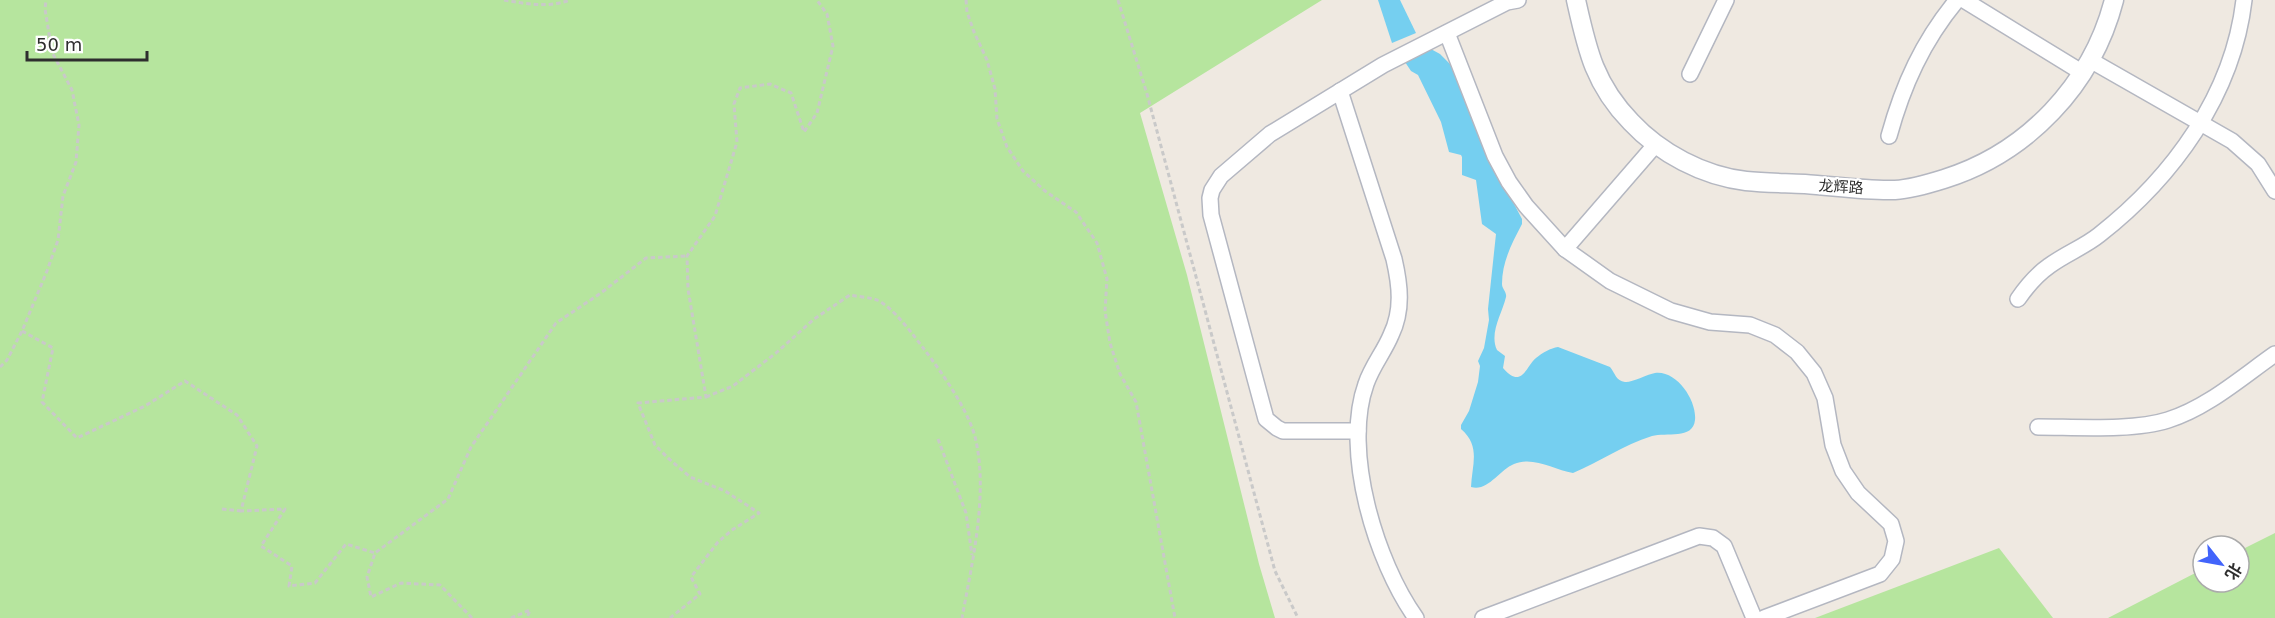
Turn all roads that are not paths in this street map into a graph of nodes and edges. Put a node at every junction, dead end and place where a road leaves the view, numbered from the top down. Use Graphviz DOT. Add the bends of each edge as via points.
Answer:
graph roads {
  1 [pos="1518,0"];
  2 [pos="1576,0"];
  3 [pos="1726,0"];
  4 [pos="1957,0"];
  5 [pos="1964,0"];
  6 [pos="2114,0"];
  7 [pos="2244,0"];
  8 [pos="1447,33"];
  9 [pos="2086,67"];
  10 [pos="1690,74"];
  11 [pos="1340,91"];
  12 [pos="2200,124"];
  13 [pos="1889,136"];
  14 [pos="1656,144"];
  15 [pos="2275,191"];
  16 [pos="1565,249"];
  17 [pos="2018,299"];
  18 [pos="2275,354"];
  19 [pos="2038,428"];
  20 [pos="1358,430"];
  21 [pos="1416,618"];
  22 [pos="1484,618"];
  23 [pos="1754,618"];
  24 [pos="1764,618"];
  1 -- 8 [label="street"];
  2 -- 14 [label="street, 龙辉路" via="1583,38 1610,97"];
  3 -- 10 [label="street"];
  4 -- 13 [label="street" via="1916,62"];
  5 -- 9 [label="street"];
  6 -- 9 [label="street, 龙辉路"];
  7 -- 12 [label="street" via="2223,80"];
  8 -- 11 [label="street"];
  8 -- 16 [label="street" via="1509,182"];
  9 -- 12 [label="street"];
  9 -- 14 [label="street, 龙辉路" via="2041,123 2006,150 1959,175 1896,190 1744,181 1683,161"];
  11 -- 20 [label="street" via="1400,284 1399,309 1366,384"];
  11 -- 20 [label="street" via="1270,134 1221,176 1212,190 1210,207 1266,419 1283,430"];
  12 -- 15 [label="street" via="2232,141 2258,164"];
  12 -- 17 [label="street" via="2143,197 2096,237 2050,265"];
  14 -- 16 [label="street"];
  16 -- 24 [label="street" via="1610,281 1671,311 1710,322 1750,325 1775,335 1797,352 1814,374 1825,398 1833,445 1843,471 1858,493 1891,524 1896,541 1892,560 1881,574"];
  18 -- 19 [label="street" via="2200,406 2167,421"];
  20 -- 21 [label="street" via="1362,481 1374,530 1397,588"];
  22 -- 23 [label="street" via="1699,536 1713,538 1724,546"];
}
